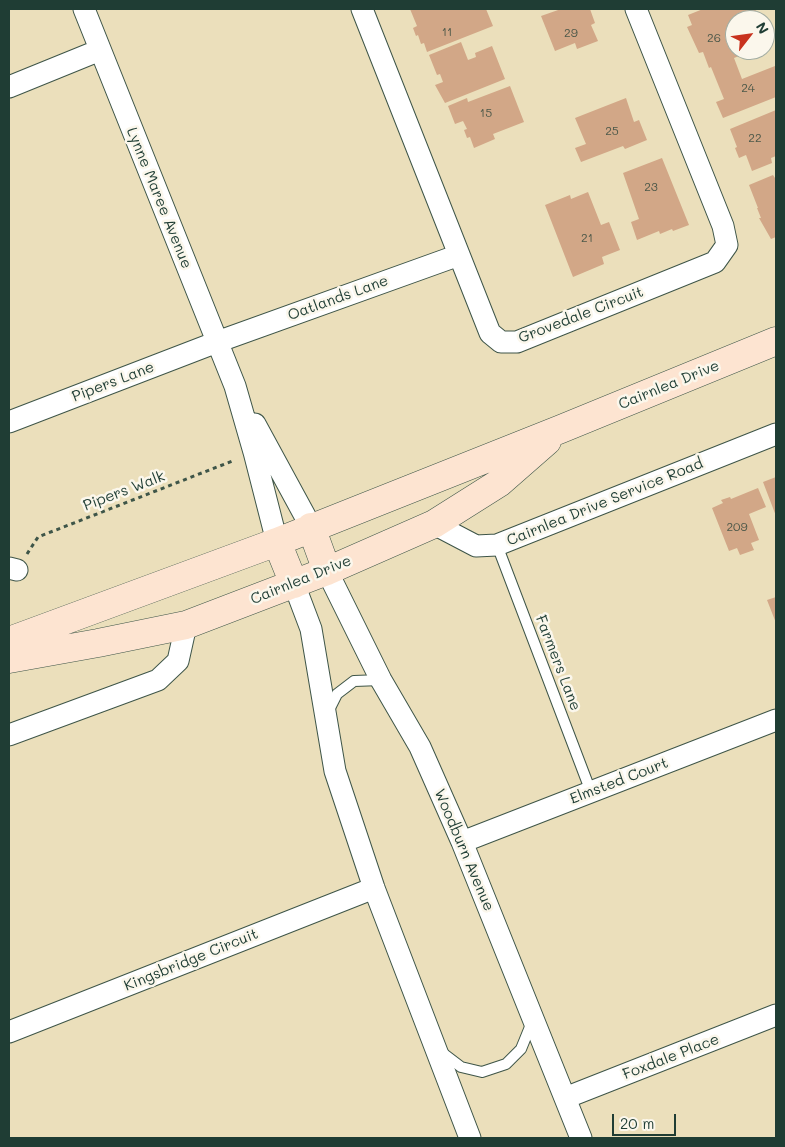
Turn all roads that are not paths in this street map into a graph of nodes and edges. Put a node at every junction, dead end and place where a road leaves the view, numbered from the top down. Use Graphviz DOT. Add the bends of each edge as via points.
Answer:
graph roads {
  1 [pos="84,9"];
  2 [pos="362,9"];
  3 [pos="636,9"];
  4 [pos="100,50"];
  5 [pos="9,86"];
  6 [pos="459,255"];
  7 [pos="776,341"];
  8 [pos="217,342"];
  9 [pos="235,386"];
  10 [pos="9,422"];
  11 [pos="561,428"];
  12 [pos="776,434"];
  13 [pos="434,524"];
  14 [pos="311,527"];
  15 [pos="277,542"];
  16 [pos="496,545"];
  17 [pos="327,572"];
  18 [pos="294,584"];
  19 [pos="186,625"];
  20 [pos="9,641"];
  21 [pos="9,659"];
  22 [pos="381,680"];
  23 [pos="325,718"];
  24 [pos="776,720"];
  25 [pos="9,735"];
  26 [pos="591,792"];
  27 [pos="462,842"];
  28 [pos="374,888"];
  29 [pos="776,1016"];
  30 [pos="533,1019"];
  31 [pos="9,1032"];
  32 [pos="435,1046"];
  33 [pos="565,1098"];
  34 [pos="470,1138"];
  35 [pos="581,1138"];
  1 -- 4 [label="street, Lynne Maree Avenue"];
  2 -- 6 [label="street, Grovedale Circuit"];
  3 -- 6 [label="street, Grovedale Circuit" via="723,226 727,245 715,262 516,342 501,342 490,333"];
  4 -- 5 [label="street"];
  4 -- 8 [label="street, Lynne Maree Avenue"];
  6 -- 8 [label="street, Oatlands Lane"];
  7 -- 11 [label="street, Cairnlea Drive"];
  8 -- 9 [label="street, Lynne Maree Avenue"];
  8 -- 10 [label="street, Pipers Lane"];
  9 -- 14 [label="street, Lynne Maree Avenue"];
  9 -- 15 [label="street, Lynne Maree Avenue"];
  11 -- 13 [label="street, Cairnlea Drive" via="499,483"];
  11 -- 14 [label="street, Cairnlea Drive"];
  12 -- 16 [label="street, Cairnlea Drive Service Road"];
  13 -- 16 [label="street, Cairnlea Drive Service Road" via="476,546"];
  13 -- 17 [label="street, Cairnlea Drive"];
  14 -- 15 [label="street, Cairnlea Drive"];
  14 -- 17 [label="street"];
  15 -- 18 [label="street"];
  15 -- 20 [label="street, Cairnlea Drive"];
  16 -- 26 [label="lane, Farmers Lane"];
  17 -- 18 [label="street, Cairnlea Drive"];
  17 -- 22 [label="street, Woodburn Avenue"];
  18 -- 19 [label="street, Cairnlea Drive"];
  18 -- 23 [label="street" via="311,629"];
  19 -- 21 [label="street, Cairnlea Drive"];
  19 -- 25 [label="street" via="178,661 158,680"];
  22 -- 23 [label="lane" via="354,681 337,694"];
  22 -- 27 [label="street, Woodburn Avenue" via="420,747"];
  23 -- 28 [label="street" via="335,771"];
  24 -- 26 [label="street, Elmsted Court"];
  26 -- 27 [label="street, Elmsted Court"];
  27 -- 30 [label="street, Woodburn Avenue"];
  28 -- 31 [label="street, Kingsbridge Circuit"];
  28 -- 32 [label="street"];
  29 -- 33 [label="street, Foxdale Place"];
  30 -- 32 [label="lane" via="521,1049 506,1064 482,1072 461,1067"];
  30 -- 33 [label="street, Woodburn Avenue"];
  32 -- 34 [label="street"];
  33 -- 35 [label="street, Woodburn Avenue"];
}
